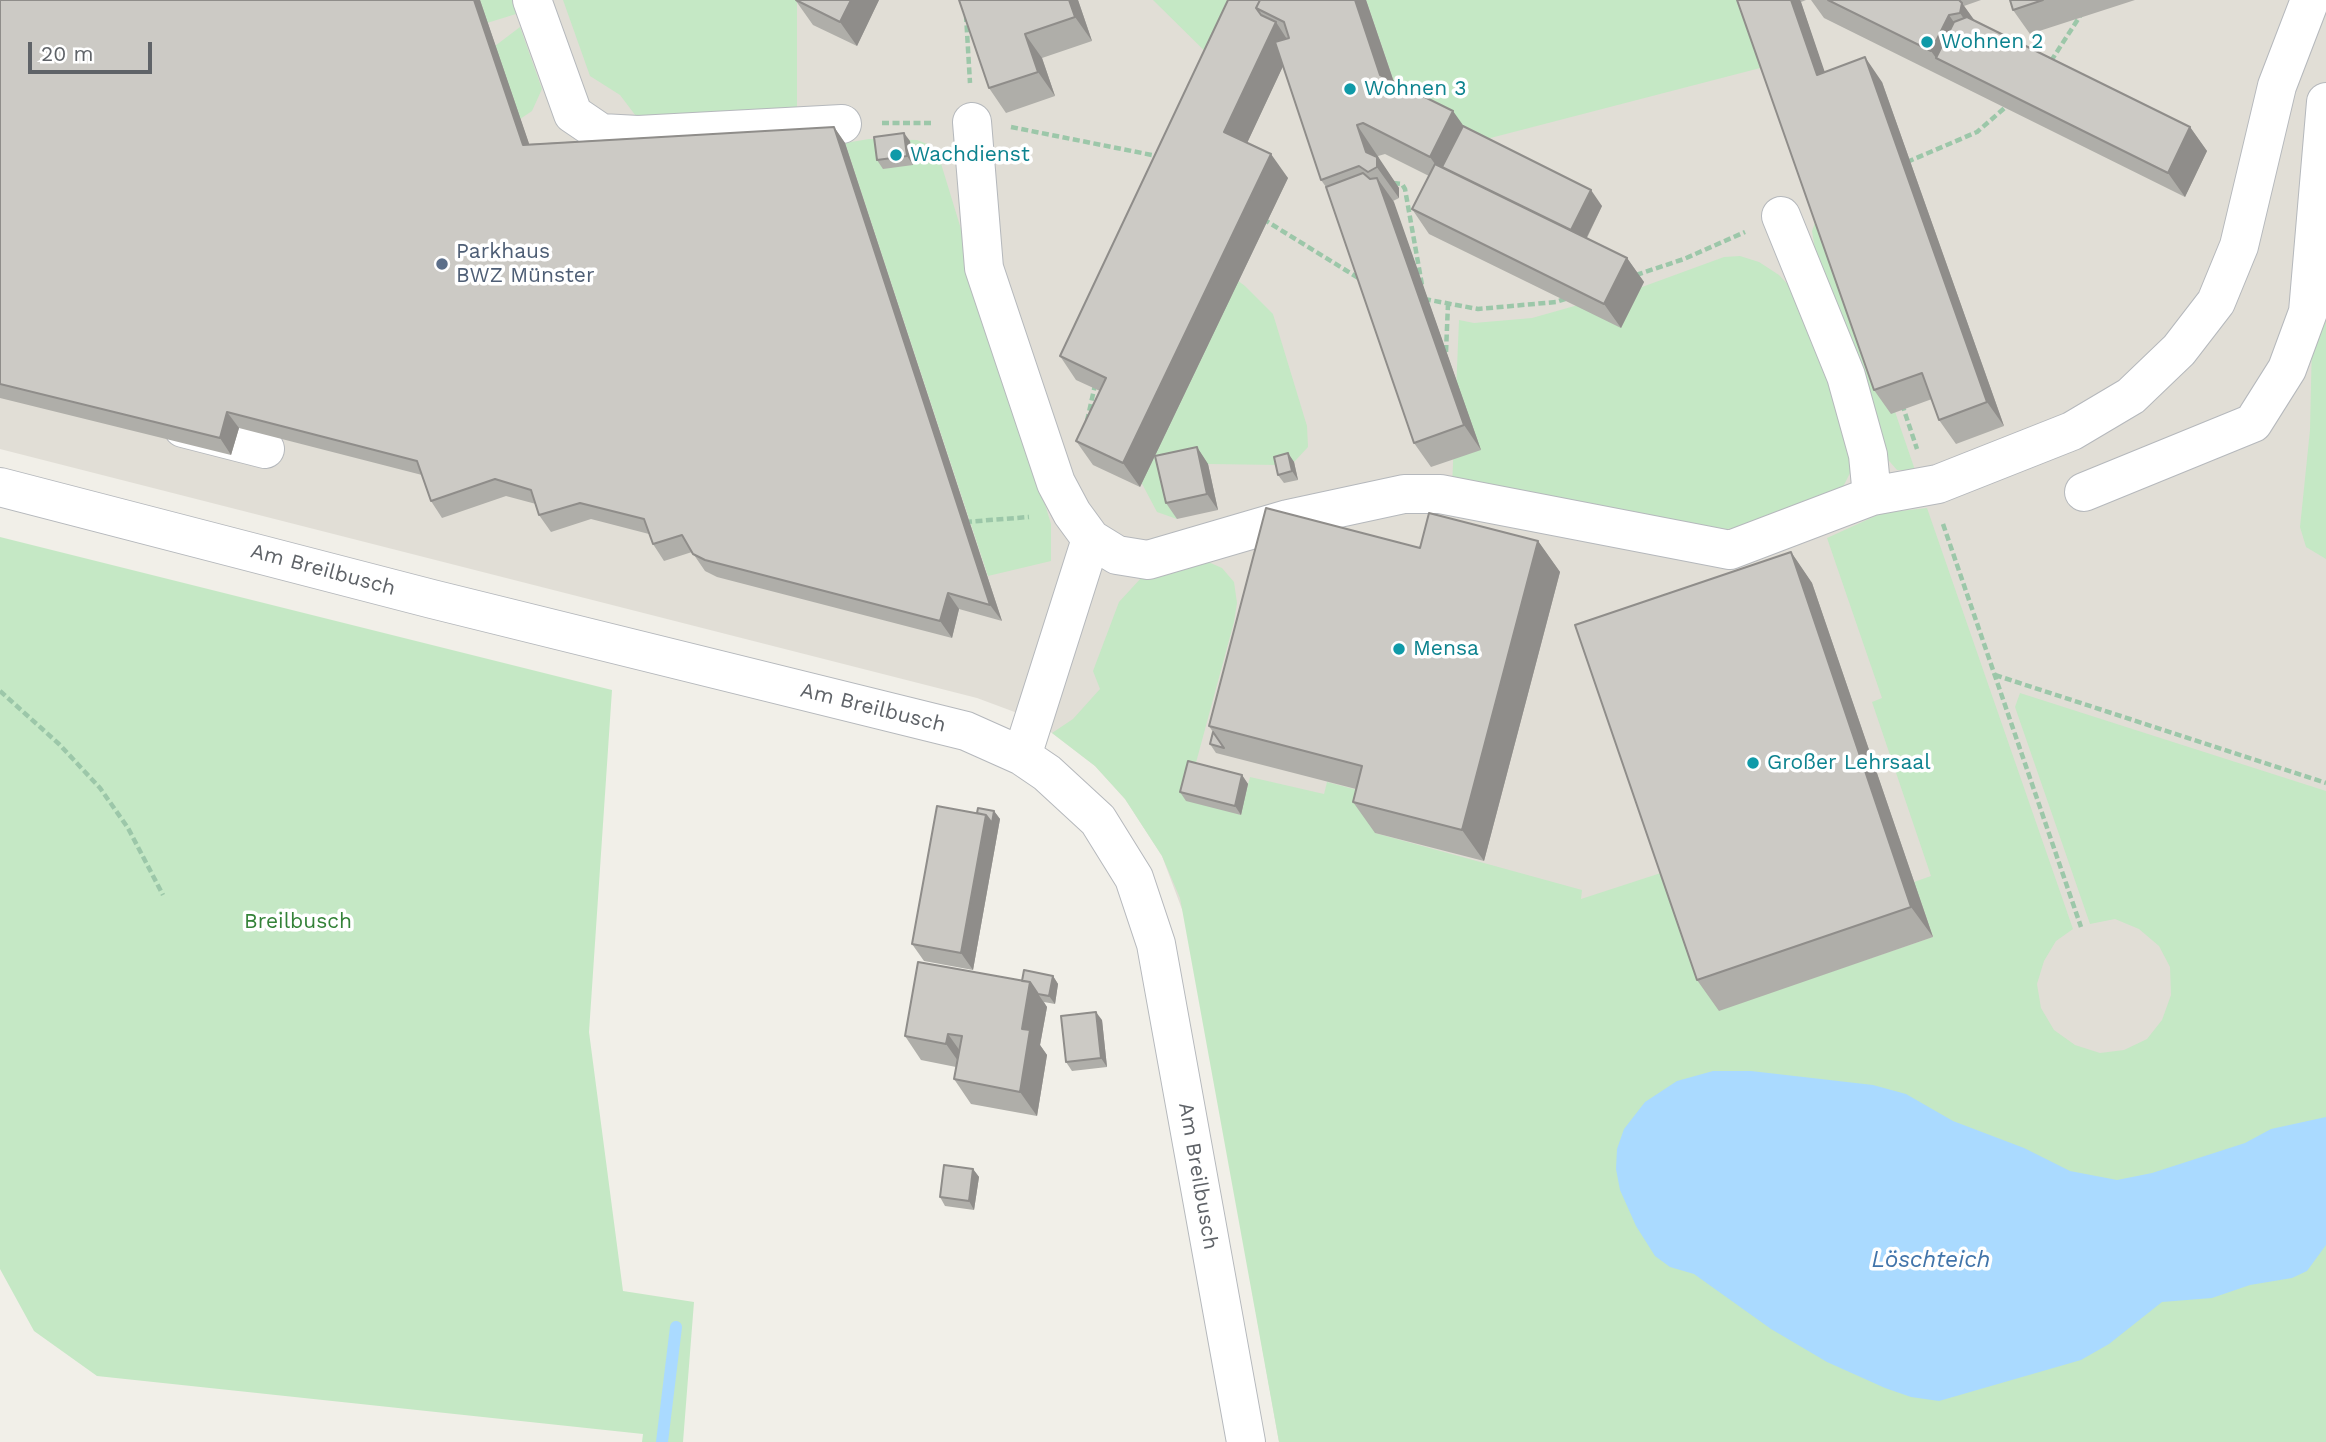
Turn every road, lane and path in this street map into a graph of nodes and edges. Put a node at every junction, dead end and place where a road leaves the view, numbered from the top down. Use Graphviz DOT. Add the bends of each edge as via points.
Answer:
graph roads {
  1 [pos="532,0"];
  2 [pos="2310,0"];
  3 [pos="2082,12"];
  4 [pos="965,14"];
  5 [pos="2046,68"];
  6 [pos="2019,96"];
  7 [pos="2326,102"];
  8 [pos="972,122"];
  9 [pos="842,124"];
  10 [pos="1161,158"];
  11 [pos="1903,163"];
  12 [pos="1393,183"];
  13 [pos="1254,213"];
  14 [pos="1781,216"];
  15 [pos="1633,276"];
  16 [pos="1366,283"];
  17 [pos="1413,297"];
  18 [pos="1569,298"];
  19 [pos="1425,299"];
  20 [pos="1448,304"];
  21 [pos="1445,358"];
  22 [pos="1097,374"];
  23 [pos="1898,393"];
  24 [pos="144,418"];
  25 [pos="1087,423"];
  26 [pos="265,449"];
  27 [pos="1930,486"];
  28 [pos="0,487"];
  29 [pos="2084,492"];
  30 [pos="1872,496"];
  31 [pos="956,524"];
  32 [pos="1081,526"];
  33 [pos="1994,674"];
  34 [pos="0,691"];
  35 [pos="1022,756"];
  36 [pos="2326,783"];
  37 [pos="163,895"];
  38 [pos="2081,926"];
  39 [pos="1246,1442"];
  1 -- 9 [label="street" via="573,114 601,133"];
  2 -- 27 [label="street" via="2277,86 2239,246 2216,302 2179,350 2131,396 2072,431"];
  3 -- 5 [label="path"];
  4 -- 8 [label="path"];
  6 -- 11 [label="path" via="1977,132"];
  7 -- 29 [label="street" via="2308,312 2287,369 2253,423"];
  8 -- 9 [label="path"];
  8 -- 10 [label="path" via="1050,133"];
  8 -- 32 [label="street" via="984,268 1056,483"];
  12 -- 19 [label="path" via="1405,189"];
  13 -- 16 [label="path"];
  14 -- 15 [label="path"];
  14 -- 30 [label="street" via="1846,376 1868,455"];
  17 -- 19 [label="path"];
  18 -- 20 [label="path" via="1478,309"];
  19 -- 20 [label="path"];
  20 -- 21 [label="path"];
  22 -- 25 [label="path"];
  23 -- 27 [label="path"];
  24 -- 26 [label="street"];
  27 -- 30 [label="street"];
  27 -- 33 [label="path"];
  28 -- 35 [label="street, Am Breilbusch" via="966,731"];
  30 -- 32 [label="street" via="1730,550 1428,494 1404,494 1288,519 1148,560 1117,555"];
  31 -- 32 [label="path"];
  32 -- 35 [label="street"];
  33 -- 36 [label="path"];
  33 -- 38 [label="path"];
  34 -- 37 [label="path" via="100,788 128,828"];
  35 -- 39 [label="street, Am Breilbusch" via="1098,820 1139,891 1156,944"];
}
